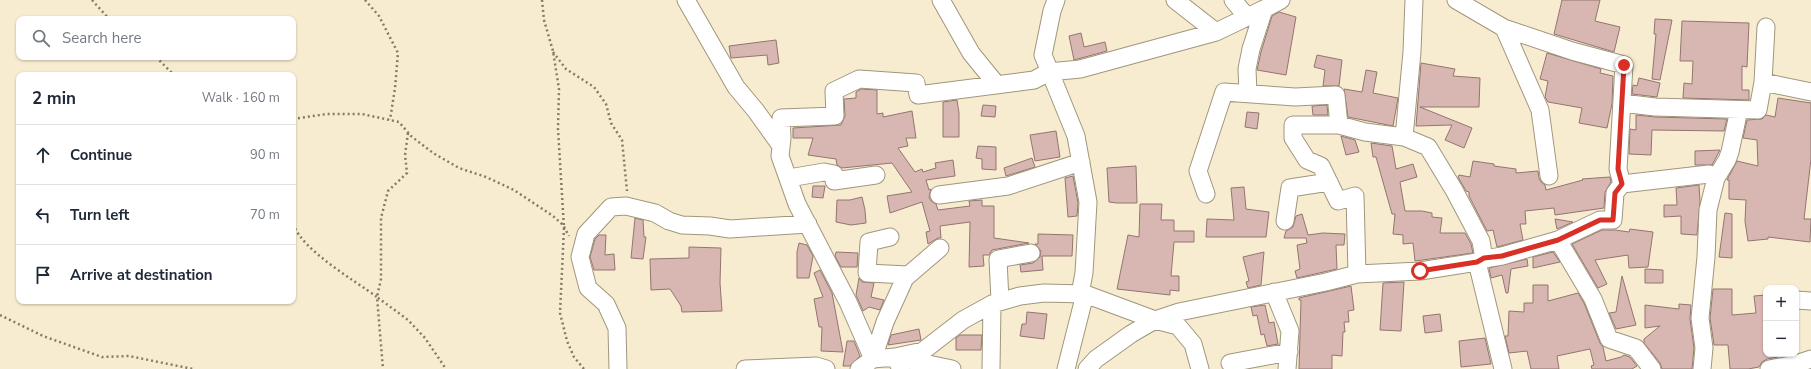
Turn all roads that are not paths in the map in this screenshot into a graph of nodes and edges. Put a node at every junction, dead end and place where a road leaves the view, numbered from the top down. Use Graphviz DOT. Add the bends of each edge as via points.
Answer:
graph roads {
  1 [pos="686,0"];
  2 [pos="941,0"];
  3 [pos="1056,0"];
  4 [pos="1175,0"];
  5 [pos="1234,0"];
  6 [pos="1281,0"];
  7 [pos="1414,0"];
  8 [pos="1456,0"];
  9 [pos="1264,9"];
  10 [pos="1247,17"];
  11 [pos="1766,27"];
  12 [pos="1504,28"];
  13 [pos="1216,32"];
  14 [pos="1049,72"];
  15 [pos="1763,82"];
  16 [pos="997,84"];
  17 [pos="1811,92"];
  18 [pos="1248,93"];
  19 [pos="1295,97"];
  20 [pos="1622,103"];
  21 [pos="1736,110"];
  22 [pos="1293,124"];
  23 [pos="1339,125"];
  24 [pos="1404,137"];
  25 [pos="781,146"];
  26 [pos="1082,162"];
  27 [pos="876,175"];
  28 [pos="1549,176"];
  29 [pos="789,178"];
  30 [pos="1716,178"];
  31 [pos="1329,182"];
  32 [pos="1622,184"];
  33 [pos="1206,194"];
  34 [pos="939,195"];
  35 [pos="1285,221"];
  36 [pos="808,224"];
  37 [pos="890,237"];
  38 [pos="1558,240"];
  39 [pos="940,248"];
  40 [pos="1031,253"];
  41 [pos="1481,260"];
  42 [pos="1357,274"];
  43 [pos="908,275"];
  44 [pos="1274,292"];
  45 [pos="1082,294"];
  46 [pos="1799,300"];
  47 [pos="1811,301"];
  48 [pos="996,303"];
  49 [pos="1155,320"];
  50 [pos="1289,352"];
  51 [pos="1811,359"];
  52 [pos="898,363"];
  53 [pos="1230,363"];
  54 [pos="866,364"];
  55 [pos="1500,368"];
  56 [pos="618,369"];
  57 [pos="745,369"];
  58 [pos="826,369"];
  59 [pos="952,369"];
  60 [pos="991,369"];
  61 [pos="1066,369"];
  62 [pos="1087,369"];
  63 [pos="1200,369"];
  64 [pos="1287,369"];
  65 [pos="1652,369"];
  66 [pos="1702,369"];
  67 [pos="1769,369"];
  1 -- 25 [label="street" via="736,87"];
  2 -- 16 [label="street" via="971,53"];
  3 -- 14 [label="street" via="1042,55"];
  4 -- 13 [label="street"];
  5 -- 10 [label="street"];
  6 -- 9 [label="street"];
  7 -- 24 [label="street"];
  8 -- 12 [label="street"];
  9 -- 10 [label="street"];
  9 -- 18 [label="street" via="1247,69"];
  10 -- 13 [label="street"];
  11 -- 15 [label="street"];
  12 -- 20 [label="street" via="1624,65"];
  12 -- 28 [label="street" via="1540,110"];
  13 -- 14 [label="street" via="1080,69"];
  14 -- 16 [label="street" via="1034,80"];
  14 -- 26 [label="street" via="1076,136"];
  15 -- 17 [label="street"];
  15 -- 21 [label="street" via="1758,110"];
  16 -- 25 [label="street" via="918,95 916,83 859,79 834,91 835,116 781,118"];
  18 -- 19 [label="street"];
  18 -- 33 [label="street" via="1224,92 1198,171"];
  19 -- 22 [label="street"];
  19 -- 23 [label="street" via="1336,95"];
  20 -- 21 [label="street"];
  20 -- 32 [label="street" via="1618,169"];
  21 -- 30 [label="street" via="1737,119 1728,160"];
  22 -- 23 [label="street"];
  22 -- 31 [label="street" via="1293,138 1307,160 1322,166"];
  23 -- 24 [label="street" via="1365,132"];
  24 -- 41 [label="street" via="1428,147 1481,241"];
  25 -- 29 [label="street" via="780,156"];
  26 -- 34 [label="street" via="1008,186"];
  26 -- 45 [label="street" via="1088,202"];
  27 -- 29 [label="street" via="834,181 834,174 824,172"];
  29 -- 36 [label="street" via="797,204"];
  30 -- 32 [label="street" via="1709,174"];
  30 -- 66 [label="street" via="1708,210 1700,318 1704,348"];
  31 -- 35 [label="street" via="1290,188"];
  31 -- 42 [label="street" via="1338,201 1355,196"];
  32 -- 38 [label="street" via="1615,193 1613,220 1600,220"];
  36 -- 54 [label="street" via="848,302"];
  36 -- 56 [label="street" via="730,229 682,226 655,213 626,206 611,207 586,234 580,257 588,288 606,304 617,328"];
  37 -- 43 [label="street" via="869,242 867,273"];
  38 -- 41 [label="street"];
  38 -- 65 [label="street" via="1593,299 1609,339 1636,348"];
  39 -- 43 [label="street"];
  40 -- 48 [label="street" via="998,259"];
  41 -- 42 [label="street" via="1420,271"];
  41 -- 55 [label="street"];
  42 -- 44 [label="street"];
  43 -- 54 [label="street"];
  44 -- 49 [label="street" via="1179,312"];
  44 -- 50 [label="street" via="1290,332"];
  45 -- 48 [label="street" via="1044,293"];
  45 -- 49 [label="street"];
  45 -- 61 [label="street"];
  46 -- 47 [label="street"];
  48 -- 52 [label="street" via="963,320 922,351"];
  48 -- 60 [label="street"];
  49 -- 62 [label="street" via="1096,359"];
  49 -- 63 [label="street" via="1178,326 1193,344"];
  50 -- 53 [label="street"];
  50 -- 64 [label="street"];
  51 -- 67 [label="street"];
  52 -- 54 [label="street"];
  52 -- 59 [label="street"];
  57 -- 58 [label="street" via="816,366"];
}
